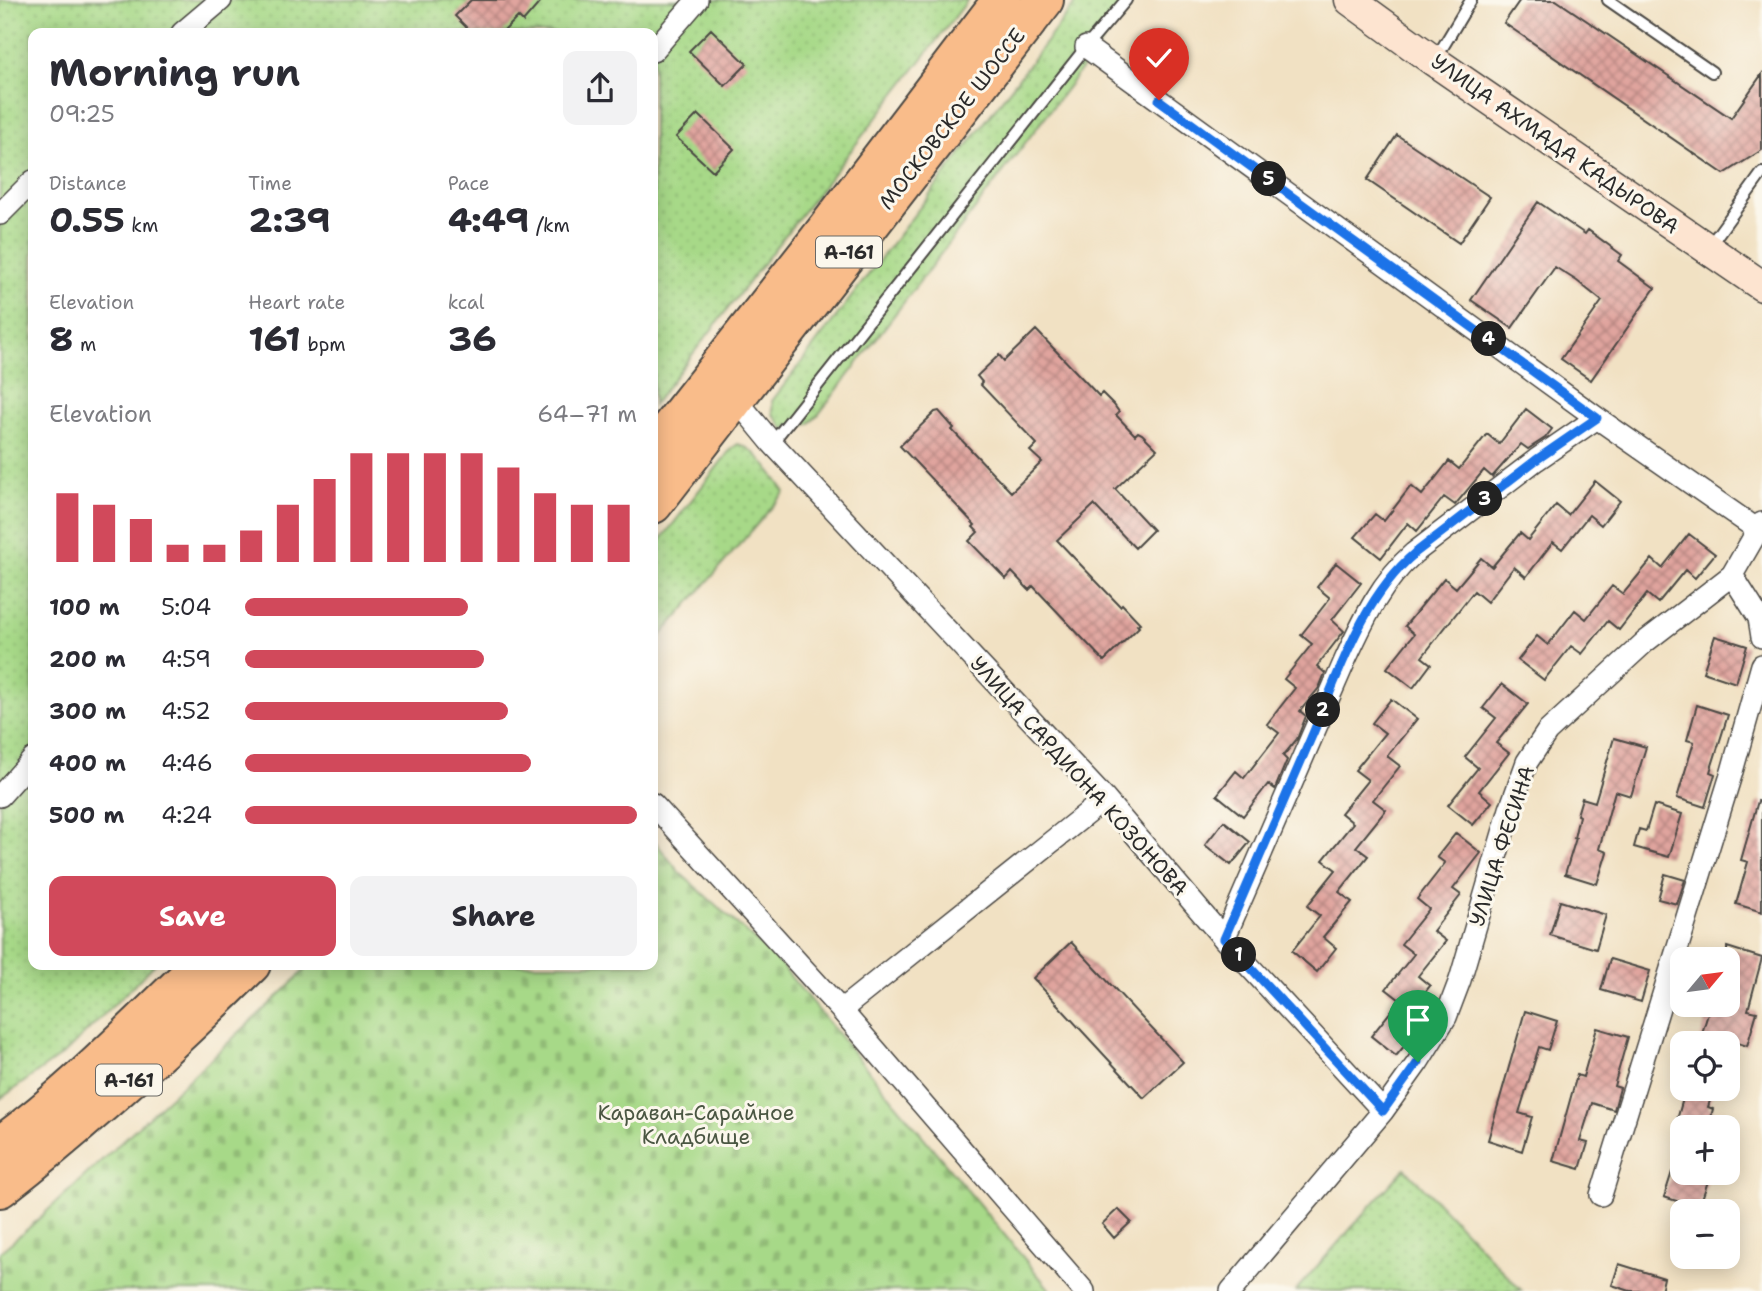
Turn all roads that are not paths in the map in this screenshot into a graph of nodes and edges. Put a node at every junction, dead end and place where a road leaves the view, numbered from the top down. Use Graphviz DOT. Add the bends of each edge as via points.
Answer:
graph roads {
  1 [pos="221,0"];
  2 [pos="697,0"];
  3 [pos="1002,0"];
  4 [pos="1044,0"];
  5 [pos="1126,0"];
  6 [pos="1350,0"];
  7 [pos="1471,0"];
  8 [pos="1608,0"];
  9 [pos="188,28"];
  10 [pos="658,45"];
  11 [pos="1086,47"];
  12 [pos="1434,61"];
  13 [pos="1712,72"];
  14 [pos="1762,173"];
  15 [pos="28,186"];
  16 [pos="0,214"];
  17 [pos="1707,249"];
  18 [pos="1762,286"];
  19 [pos="735,398"];
  20 [pos="1597,418"];
  21 [pos="772,443"];
  22 [pos="658,444"];
  23 [pos="658,498"];
  24 [pos="1760,526"];
  25 [pos="1732,575"];
  26 [pos="1762,636"];
  27 [pos="1762,665"];
  28 [pos="28,765"];
  29 [pos="0,796"];
  30 [pos="1105,799"];
  31 [pos="658,809"];
  32 [pos="1224,939"];
  33 [pos="196,970"];
  34 [pos="245,970"];
  35 [pos="841,1010"];
  36 [pos="1383,1111"];
  37 [pos="0,1146"];
  38 [pos="0,1188"];
  39 [pos="1601,1195"];
  40 [pos="1084,1291"];
  41 [pos="1231,1291"];
  1 -- 9 [label="street"];
  2 -- 10 [label="street"];
  3 -- 22 [label="highway, МОСКОВСКОЕ ШОССЕ / А-161"];
  4 -- 19 [label="highway, МОСКОВСКОЕ ШОССЕ / А-161"];
  5 -- 11 [label="lane"];
  6 -- 12 [label="street, УЛИЦА АХМАДА КАДЫРОВА"];
  7 -- 12 [label="lane"];
  8 -- 13 [label="lane"];
  11 -- 20 [label="street"];
  11 -- 21 [label="lane"];
  12 -- 17 [label="street, УЛИЦА АХМАДА КАДЫРОВА"];
  14 -- 17 [label="lane"];
  15 -- 16 [label="street"];
  17 -- 18 [label="street, УЛИЦА АХМАДА КАДЫРОВА"];
  19 -- 21 [label="street, УЛИЦА САРДИОНА КОЗОНОВА"];
  19 -- 23 [label="highway, МОСКОВСКОЕ ШОССЕ / А-161"];
  20 -- 24 [label="street"];
  20 -- 32 [label="street" via="1415,553 1380,590"];
  21 -- 30 [label="street, УЛИЦА САРДИОНА КОЗОНОВА"];
  24 -- 25 [label="street, УЛИЦА ФЕСИНА"];
  25 -- 26 [label="street" via="1759,618"];
  25 -- 36 [label="street, УЛИЦА ФЕСИНА" via="1645,642 1562,716 1527,762 1446,1017"];
  27 -- 39 [label="street"];
  28 -- 29 [label="street"];
  30 -- 32 [label="street, УЛИЦА САРДИОНА КОЗОНОВА"];
  30 -- 35 [label="street"];
  31 -- 35 [label="street"];
  32 -- 36 [label="street, УЛИЦА САРДИОНА КОЗОНОВА"];
  33 -- 37 [label="highway, А-161" via="91,1070"];
  34 -- 38 [label="highway, А-161" via="119,1090"];
  35 -- 40 [label="street"];
  36 -- 41 [label="street, УЛИЦА ФЕСИНА"];
}
